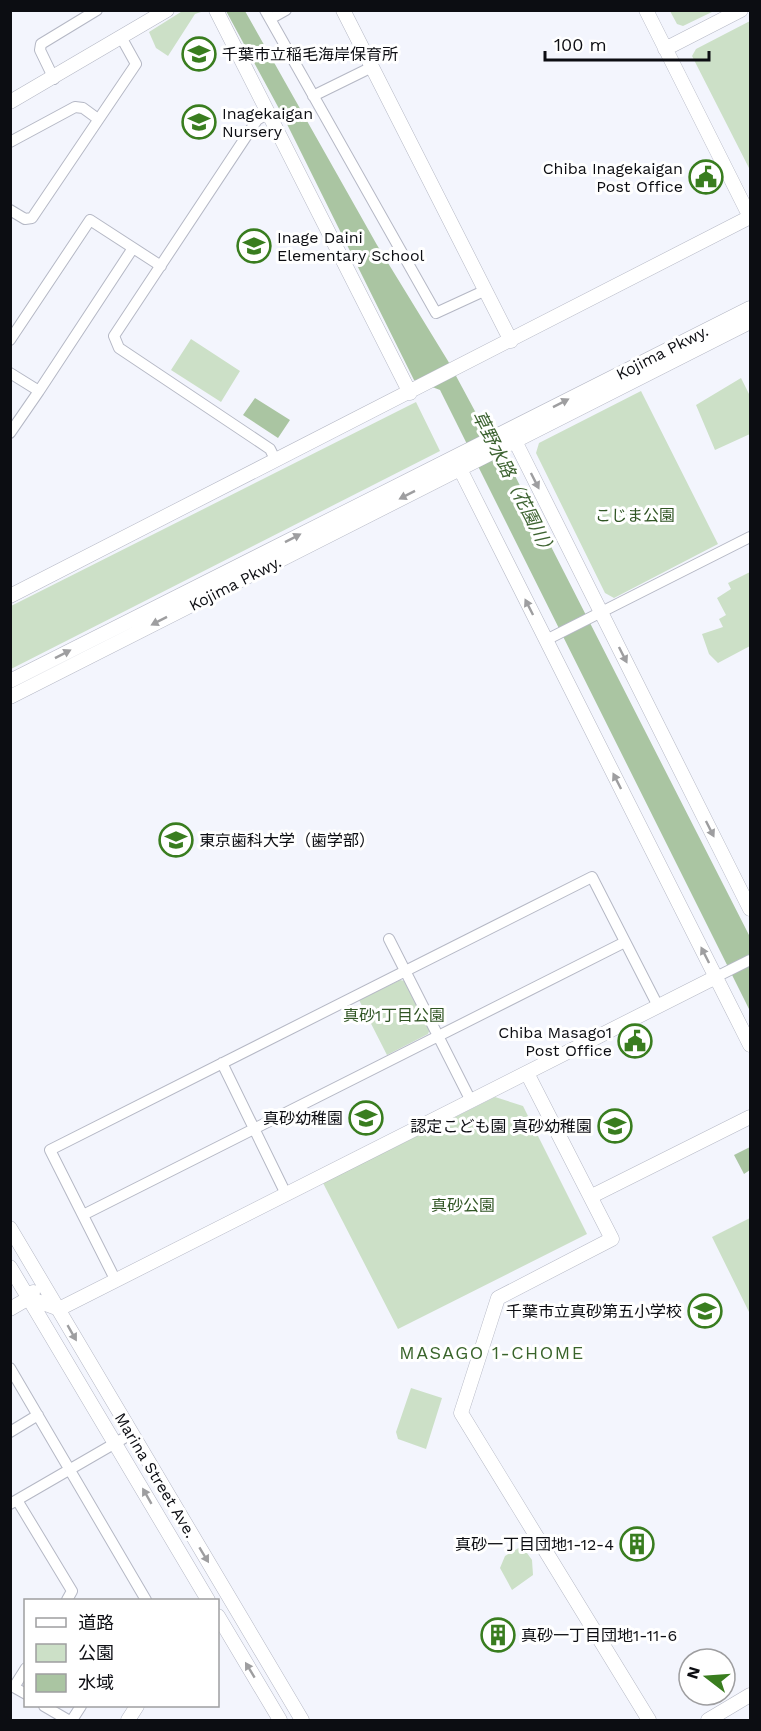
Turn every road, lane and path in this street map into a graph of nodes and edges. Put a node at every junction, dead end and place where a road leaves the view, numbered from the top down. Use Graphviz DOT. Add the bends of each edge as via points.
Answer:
graph roads {
  1 [pos="97,10"];
  2 [pos="216,10"];
  3 [pos="286,10"];
  4 [pos="343,10"];
  5 [pos="646,10"];
  6 [pos="741,10"];
  7 [pos="160,12"];
  8 [pos="267,15"];
  9 [pos="122,37"];
  10 [pos="665,50"];
  11 [pos="372,67"];
  12 [pos="54,79"];
  13 [pos="313,96"];
  14 [pos="10,102"];
  15 [pos="268,114"];
  16 [pos="98,119"];
  17 [pos="10,142"];
  18 [pos="10,210"];
  19 [pos="750,217"];
  20 [pos="133,248"];
  21 [pos="161,266"];
  22 [pos="486,290"];
  23 [pos="750,308"];
  24 [pos="750,322"];
  25 [pos="10,340"];
  26 [pos="511,341"];
  27 [pos="10,373"];
  28 [pos="39,391"];
  29 [pos="414,391"];
  30 [pos="14,421"];
  31 [pos="10,433"];
  32 [pos="512,435"];
  33 [pos="276,461"];
  34 [pos="457,463"];
  35 [pos="750,537"];
  36 [pos="10,596"];
  37 [pos="601,612"];
  38 [pos="546,640"];
  39 [pos="10,681"];
  40 [pos="10,697"];
  41 [pos="750,909"];
  42 [pos="389,939"];
  43 [pos="625,942"];
  44 [pos="750,960"];
  45 [pos="405,971"];
  46 [pos="716,977"];
  47 [pos="658,1006"];
  48 [pos="438,1034"];
  49 [pos="750,1045"];
  50 [pos="222,1063"];
  51 [pos="527,1073"];
  52 [pos="471,1101"];
  53 [pos="750,1118"];
  54 [pos="254,1128"];
  55 [pos="286,1194"];
  56 [pos="592,1197"];
  57 [pos="83,1215"];
  58 [pos="10,1228"];
  59 [pos="10,1267"];
  60 [pos="42,1280"];
  61 [pos="116,1281"];
  62 [pos="16,1288"];
  63 [pos="29,1298"];
  64 [pos="10,1309"];
  65 [pos="59,1309"];
  66 [pos="10,1368"];
  67 [pos="38,1415"];
  68 [pos="10,1432"];
  69 [pos="130,1434"];
  70 [pos="116,1442"];
  71 [pos="70,1469"];
  72 [pos="14,1502"];
  73 [pos="222,1585"];
  74 [pos="68,1599"];
  75 [pos="145,1599"];
  76 [pos="206,1599"];
  77 [pos="219,1618"];
  78 [pos="24,1671"];
  79 [pos="12,1686"];
  80 [pos="750,1695"];
  81 [pos="46,1707"];
  82 [pos="80,1707"];
  83 [pos="136,1707"];
  84 [pos="70,1720"];
  85 [pos="128,1720"];
  86 [pos="280,1720"];
  87 [pos="302,1720"];
  88 [pos="649,1720"];
  89 [pos="708,1720"];
  1 -- 12 [label="street" via="41,44 40,50"];
  2 -- 15 [label="street"];
  3 -- 8 [label="street"];
  4 -- 11 [label="street"];
  5 -- 10 [label="street"];
  6 -- 10 [label="street"];
  7 -- 9 [label="street"];
  8 -- 13 [label="street"];
  9 -- 12 [label="street"];
  9 -- 16 [label="street" via="136,64"];
  10 -- 19 [label="street"];
  11 -- 13 [label="street"];
  11 -- 22 [label="street"];
  12 -- 14 [label="street"];
  13 -- 22 [label="street" via="436,314"];
  15 -- 21 [label="street" via="257,120"];
  15 -- 29 [label="street"];
  16 -- 17 [label="street" via="75,107"];
  16 -- 18 [label="street" via="32,218 25,219"];
  19 -- 26 [label="street"];
  20 -- 21 [label="street"];
  20 -- 25 [label="street" via="90,220"];
  20 -- 28 [label="street"];
  21 -- 33 [label="street" via="114,336 119,348 270,449"];
  22 -- 26 [label="street"];
  32 -- 23 [label="street, Kojima Pkwy., one-way"];
  24 -- 32 [label="street, Kojima Pkwy."];
  26 -- 29 [label="street"];
  27 -- 28 [label="street"];
  28 -- 30 [label="street"];
  29 -- 33 [label="street"];
  30 -- 31 [label="street"];
  32 -- 34 [label="street"];
  32 -- 37 [label="street, one-way"];
  33 -- 36 [label="street"];
  38 -- 34 [label="street, one-way"];
  39 -- 34 [label="street, Kojima Pkwy., one-way"];
  34 -- 40 [label="street, Kojima Pkwy., one-way"];
  35 -- 37 [label="street"];
  37 -- 38 [label="street"];
  37 -- 41 [label="street, one-way"];
  46 -- 38 [label="street, one-way"];
  42 -- 45 [label="street"];
  43 -- 45 [label="street" via="592,877"];
  43 -- 47 [label="street"];
  43 -- 48 [label="street"];
  44 -- 46 [label="street"];
  45 -- 48 [label="street"];
  45 -- 50 [label="street"];
  46 -- 47 [label="street"];
  46 -- 49 [label="street"];
  47 -- 51 [label="street"];
  48 -- 52 [label="street"];
  48 -- 54 [label="street"];
  50 -- 54 [label="street"];
  50 -- 57 [label="street" via="50,1150"];
  51 -- 52 [label="street"];
  51 -- 56 [label="street"];
  52 -- 55 [label="street"];
  53 -- 56 [label="street"];
  54 -- 55 [label="street"];
  54 -- 57 [label="street"];
  55 -- 61 [label="street"];
  56 -- 88 [label="street" via="612,1239 498,1298 461,1413"];
  57 -- 61 [label="street"];
  58 -- 60 [label="street, Marina Street Ave."];
  59 -- 62 [label="street, Marina Street Ave."];
  60 -- 62 [label="street"];
  60 -- 63 [label="street"];
  60 -- 65 [label="street, Marina Street Ave."];
  61 -- 65 [label="street"];
  62 -- 63 [label="street, Marina Street Ave."];
  63 -- 64 [label="street"];
  63 -- 65 [label="street"];
  63 -- 70 [label="street, Marina Street Ave."];
  65 -- 69 [label="street, Marina Street Ave., one-way"];
  66 -- 67 [label="street"];
  67 -- 68 [label="street"];
  67 -- 71 [label="street"];
  69 -- 70 [label="street"];
  69 -- 73 [label="street, Marina Street Ave., one-way"];
  70 -- 71 [label="street"];
  76 -- 70 [label="street, Marina Street Ave., one-way"];
  71 -- 72 [label="street"];
  71 -- 75 [label="street"];
  72 -- 74 [label="street" via="72,1591"];
  73 -- 76 [label="street"];
  73 -- 87 [label="street, Marina Street Ave."];
  86 -- 77 [label="street, one-way"];
  78 -- 79 [label="street"];
  80 -- 89 [label="street"];
  81 -- 84 [label="street"];
  82 -- 84 [label="street"];
  83 -- 85 [label="street"];
}
